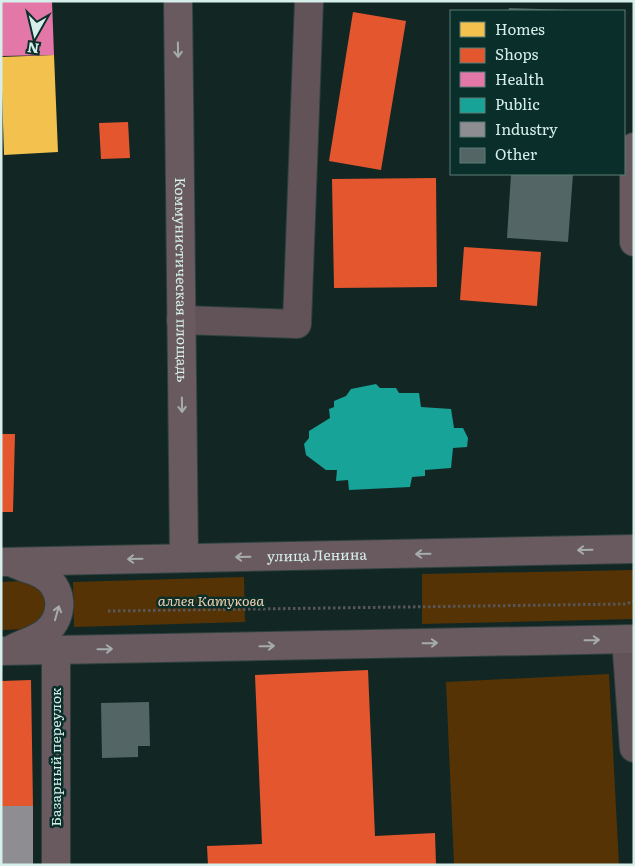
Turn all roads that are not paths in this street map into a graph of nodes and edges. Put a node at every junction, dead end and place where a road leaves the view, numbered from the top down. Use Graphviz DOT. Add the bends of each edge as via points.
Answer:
graph roads {
  1 [pos="178,1"];
  2 [pos="309,1"];
  3 [pos="634,147"];
  4 [pos="634,242"];
  5 [pos="181,320"];
  6 [pos="634,550"];
  7 [pos="184,558"];
  8 [pos="5,562"];
  9 [pos="630,639"];
  10 [pos="56,650"];
  11 [pos="4,651"];
  12 [pos="634,748"];
  13 [pos="56,865"];
  1 -- 5 [label="main road, Коммунистическая площадь, one-way"];
  2 -- 5 [label="street" via="297,324"];
  3 -- 4 [label="main road"];
  5 -- 7 [label="main road, Коммунистическая площадь, one-way"];
  6 -- 7 [label="main road, улица Ленина, one-way"];
  7 -- 8 [label="main road, улица Ленина, one-way"];
  11 -- 8 [label="main road, one-way" via="44,634 54,624 60,599 54,585 42,575"];
  10 -- 9 [label="main road, one-way"];
  9 -- 12 [label="street"];
  10 -- 11 [label="main road"];
  10 -- 13 [label="main road, Базарный переулок"];
}
